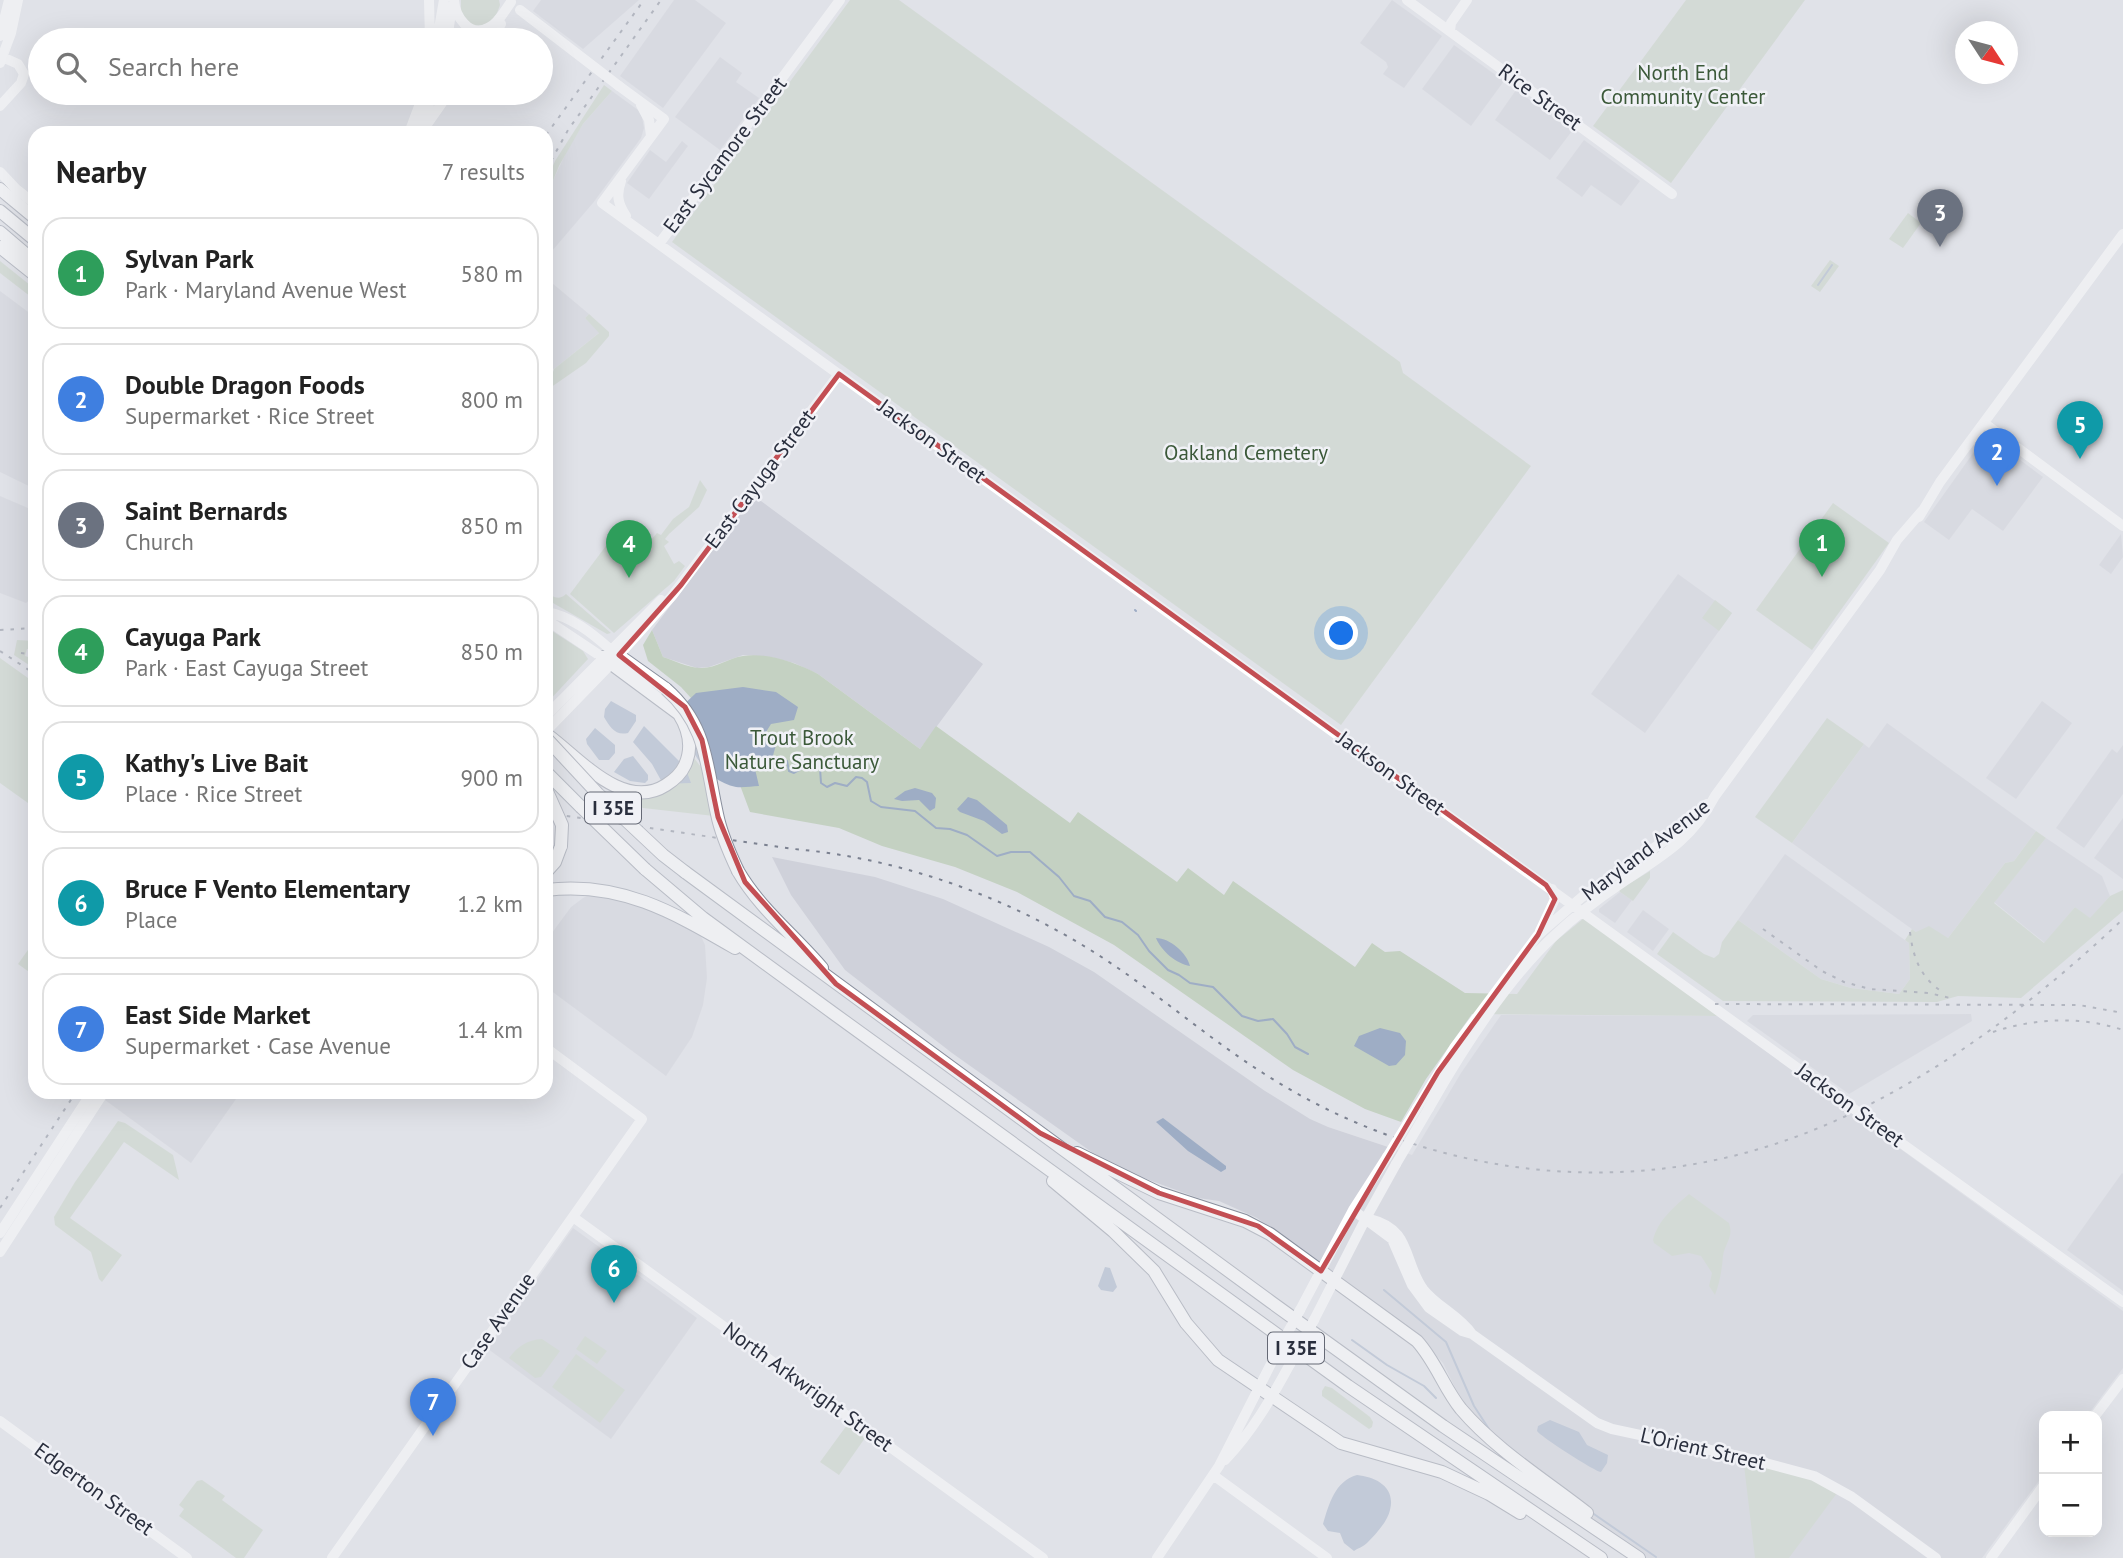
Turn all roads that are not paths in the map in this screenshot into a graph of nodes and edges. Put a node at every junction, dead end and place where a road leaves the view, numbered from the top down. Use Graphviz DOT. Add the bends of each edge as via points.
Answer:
graph roads {
  1 [pos="9,0"];
  2 [pos="18,0"];
  3 [pos="429,0"];
  4 [pos="444,0"];
  5 [pos="453,0"];
  6 [pos="840,0"];
  7 [pos="1407,0"];
  8 [pos="1467,0"];
  9 [pos="510,1"];
  10 [pos="430,28"];
  11 [pos="440,28"];
  12 [pos="449,28"];
  13 [pos="470,28"];
  14 [pos="488,28"];
  15 [pos="497,28"];
  16 [pos="543,28"];
  17 [pos="1450,31"];
  18 [pos="553,35"];
  19 [pos="0,36"];
  20 [pos="1,59"];
  21 [pos="636,99"];
  22 [pos="420,105"];
  23 [pos="429,105"];
  24 [pos="441,105"];
  25 [pos="0,106"];
  26 [pos="412,126"];
  27 [pos="421,126"];
  28 [pos="424,126"];
  29 [pos="651,136"];
  30 [pos="0,172"];
  31 [pos="624,173"];
  32 [pos="0,190"];
  33 [pos="1672,194"];
  34 [pos="28,198"];
  35 [pos="0,202"];
  36 [pos="28,212"];
  37 [pos="4,214"];
  38 [pos="633,224"];
  39 [pos="0,232"];
  40 [pos="2123,233"];
  41 [pos="28,234"];
  42 [pos="659,244"];
  43 [pos="0,247"];
  44 [pos="28,256"];
  45 [pos="28,269"];
  46 [pos="839,373"];
  47 [pos="1984,423"];
  48 [pos="2123,526"];
  49 [pos="553,624"];
  50 [pos="611,657"];
  51 [pos="663,694"];
  52 [pos="553,710"];
  53 [pos="553,727"];
  54 [pos="553,740"];
  55 [pos="553,743"];
  56 [pos="553,779"];
  57 [pos="1715,796"];
  58 [pos="553,805"];
  59 [pos="553,864"];
  60 [pos="553,889"];
  61 [pos="1552,889"];
  62 [pos="1573,904"];
  63 [pos="1583,912"];
  64 [pos="1538,935"];
  65 [pos="783,976"];
  66 [pos="836,984"];
  67 [pos="1499,994"];
  68 [pos="1483,1016"];
  69 [pos="553,1053"];
  70 [pos="87,1099"];
  71 [pos="99,1099"];
  72 [pos="995,1130"];
  73 [pos="1040,1133"];
  74 [pos="1392,1161"];
  75 [pos="1353,1210"];
  76 [pos="573,1217"];
  77 [pos="1366,1218"];
  78 [pos="0,1233"];
  79 [pos="0,1252"];
  80 [pos="1321,1270"];
  81 [pos="1334,1280"];
  82 [pos="2123,1302"];
  83 [pos="2123,1379"];
  84 [pos="1259,1386"];
  85 [pos="1273,1396"];
  86 [pos="2099,1411"];
  87 [pos="0,1420"];
  88 [pos="1216,1470"];
  89 [pos="2039,1493"];
  90 [pos="1626,1549"];
  91 [pos="187,1558"];
  92 [pos="332,1558"];
  93 [pos="1043,1558"];
  94 [pos="1157,1558"];
  95 [pos="1327,1558"];
  96 [pos="1598,1558"];
  97 [pos="1639,1558"];
  98 [pos="1936,1558"];
  99 [pos="1991,1558"];
  1 -- 19 [label="street"];
  2 -- 20 [label="street"];
  3 -- 10 [label="street"];
  4 -- 11 [label="street"];
  5 -- 12 [label="street"];
  5 -- 13 [label="street" via="455,12"];
  6 -- 42 [label="street, East Sycamore Street"];
  7 -- 17 [label="street, Rice Street"];
  8 -- 17 [label="street"];
  9 -- 14 [label="street"];
  9 -- 15 [label="street" via="508,14"];
  9 -- 16 [label="street, bridge"];
  17 -- 33 [label="street, Rice Street"];
  18 -- 21 [label="street, bridge"];
  20 -- 25 [label="street" via="20,66 23,76"];
  21 -- 29 [label="street" via="645,111"];
  21 -- 29 [label="street" via="664,119"];
  22 -- 26 [label="street"];
  23 -- 27 [label="street"];
  24 -- 28 [label="street"];
  29 -- 31 [label="street"];
  30 -- 34 [label="street"];
  31 -- 38 [label="street" via="617,197"];
  31 -- 38 [label="street, Jackson Street" via="602,202"];
  32 -- 36 [label="highway"];
  35 -- 37 [label="highway"];
  37 -- 41 [label="highway"];
  38 -- 42 [label="street, Jackson Street"];
  39 -- 44 [label="highway"];
  40 -- 47 [label="street"];
  42 -- 46 [label="street, Jackson Street"];
  43 -- 45 [label="highway"];
  46 -- 50 [label="street, East Cayuga Street" via="681,585"];
  46 -- 61 [label="street, Jackson Street"];
  47 -- 48 [label="street"];
  47 -- 57 [label="street"];
  49 -- 50 [label="street"];
  50 -- 51 [label="highway"];
  50 -- 52 [label="street, East Cayuga Street"];
  50 -- 53 [label="street, East Cayuga Street"];
  51 -- 54 [label="highway" via="683,721 690,750 674,780 654,791 629,791 608,783"];
  51 -- 66 [label="highway, bridge" via="685,707 702,740 718,817 738,871 763,906"];
  55 -- 66 [label="highway, I 35E, bridge" via="598,794 685,872"];
  56 -- 65 [label="highway, I 35E, bridge" via="645,869"];
  57 -- 62 [label="street, Maryland Avenue" via="1676,833"];
  57 -- 63 [label="street, Maryland Avenue" via="1686,838"];
  58 -- 59 [label="highway, bridge" via="562,825 561,846"];
  60 -- 65 [label="highway" via="580,887 635,897"];
  61 -- 62 [label="street, Jackson Street"];
  61 -- 64 [label="street" via="1556,899"];
  62 -- 63 [label="street, Jackson Street"];
  62 -- 64 [label="street, Maryland Avenue"];
  63 -- 67 [label="street, Maryland Avenue" via="1548,941"];
  63 -- 82 [label="street, Jackson Street, bridge"];
  64 -- 67 [label="street, Maryland Avenue"];
  65 -- 72 [label="highway, I 35E"];
  66 -- 73 [label="highway, I 35E"];
  67 -- 68 [label="street, Maryland Avenue"];
  68 -- 74 [label="street, Maryland Avenue, bridge"];
  68 -- 74 [label="street, Maryland Avenue, bridge" via="1443,1064"];
  69 -- 76 [label="street, Case Avenue" via="642,1119"];
  70 -- 78 [label="street"];
  71 -- 79 [label="street"];
  72 -- 84 [label="highway" via="1154,1271 1186,1323 1218,1360"];
  72 -- 96 [label="highway, I 35E" via="1348,1386"];
  73 -- 80 [label="highway" via="1159,1193 1258,1226"];
  73 -- 90 [label="highway, I 35E" via="1395,1392"];
  74 -- 75 [label="street, Maryland Avenue"];
  74 -- 77 [label="street, Maryland Avenue"];
  75 -- 77 [label="street, L'Orient Street"];
  75 -- 80 [label="street, Maryland Avenue"];
  76 -- 92 [label="street, Case Avenue"];
  76 -- 93 [label="street, North Arkwright Street"];
  77 -- 81 [label="street, Maryland Avenue"];
  77 -- 98 [label="street, L'Orient Street" via="1397,1233 1419,1298 1429,1308 1597,1423 1814,1476 1852,1497"];
  80 -- 81 [label="highway"];
  80 -- 84 [label="street, Maryland Avenue, bridge"];
  81 -- 85 [label="street, Maryland Avenue, bridge"];
  81 -- 90 [label="highway" via="1418,1341 1454,1400 1475,1424"];
  83 -- 86 [label="street"];
  84 -- 85 [label="highway"];
  84 -- 88 [label="street, Maryland Avenue"];
  85 -- 88 [label="street, Maryland Avenue"];
  85 -- 96 [label="highway" via="1341,1443 1460,1480"];
  87 -- 91 [label="street, Edgerton Street"];
  88 -- 94 [label="street"];
  88 -- 95 [label="street"];
  89 -- 99 [label="street"];
  90 -- 97 [label="highway, I 35E"];
}
